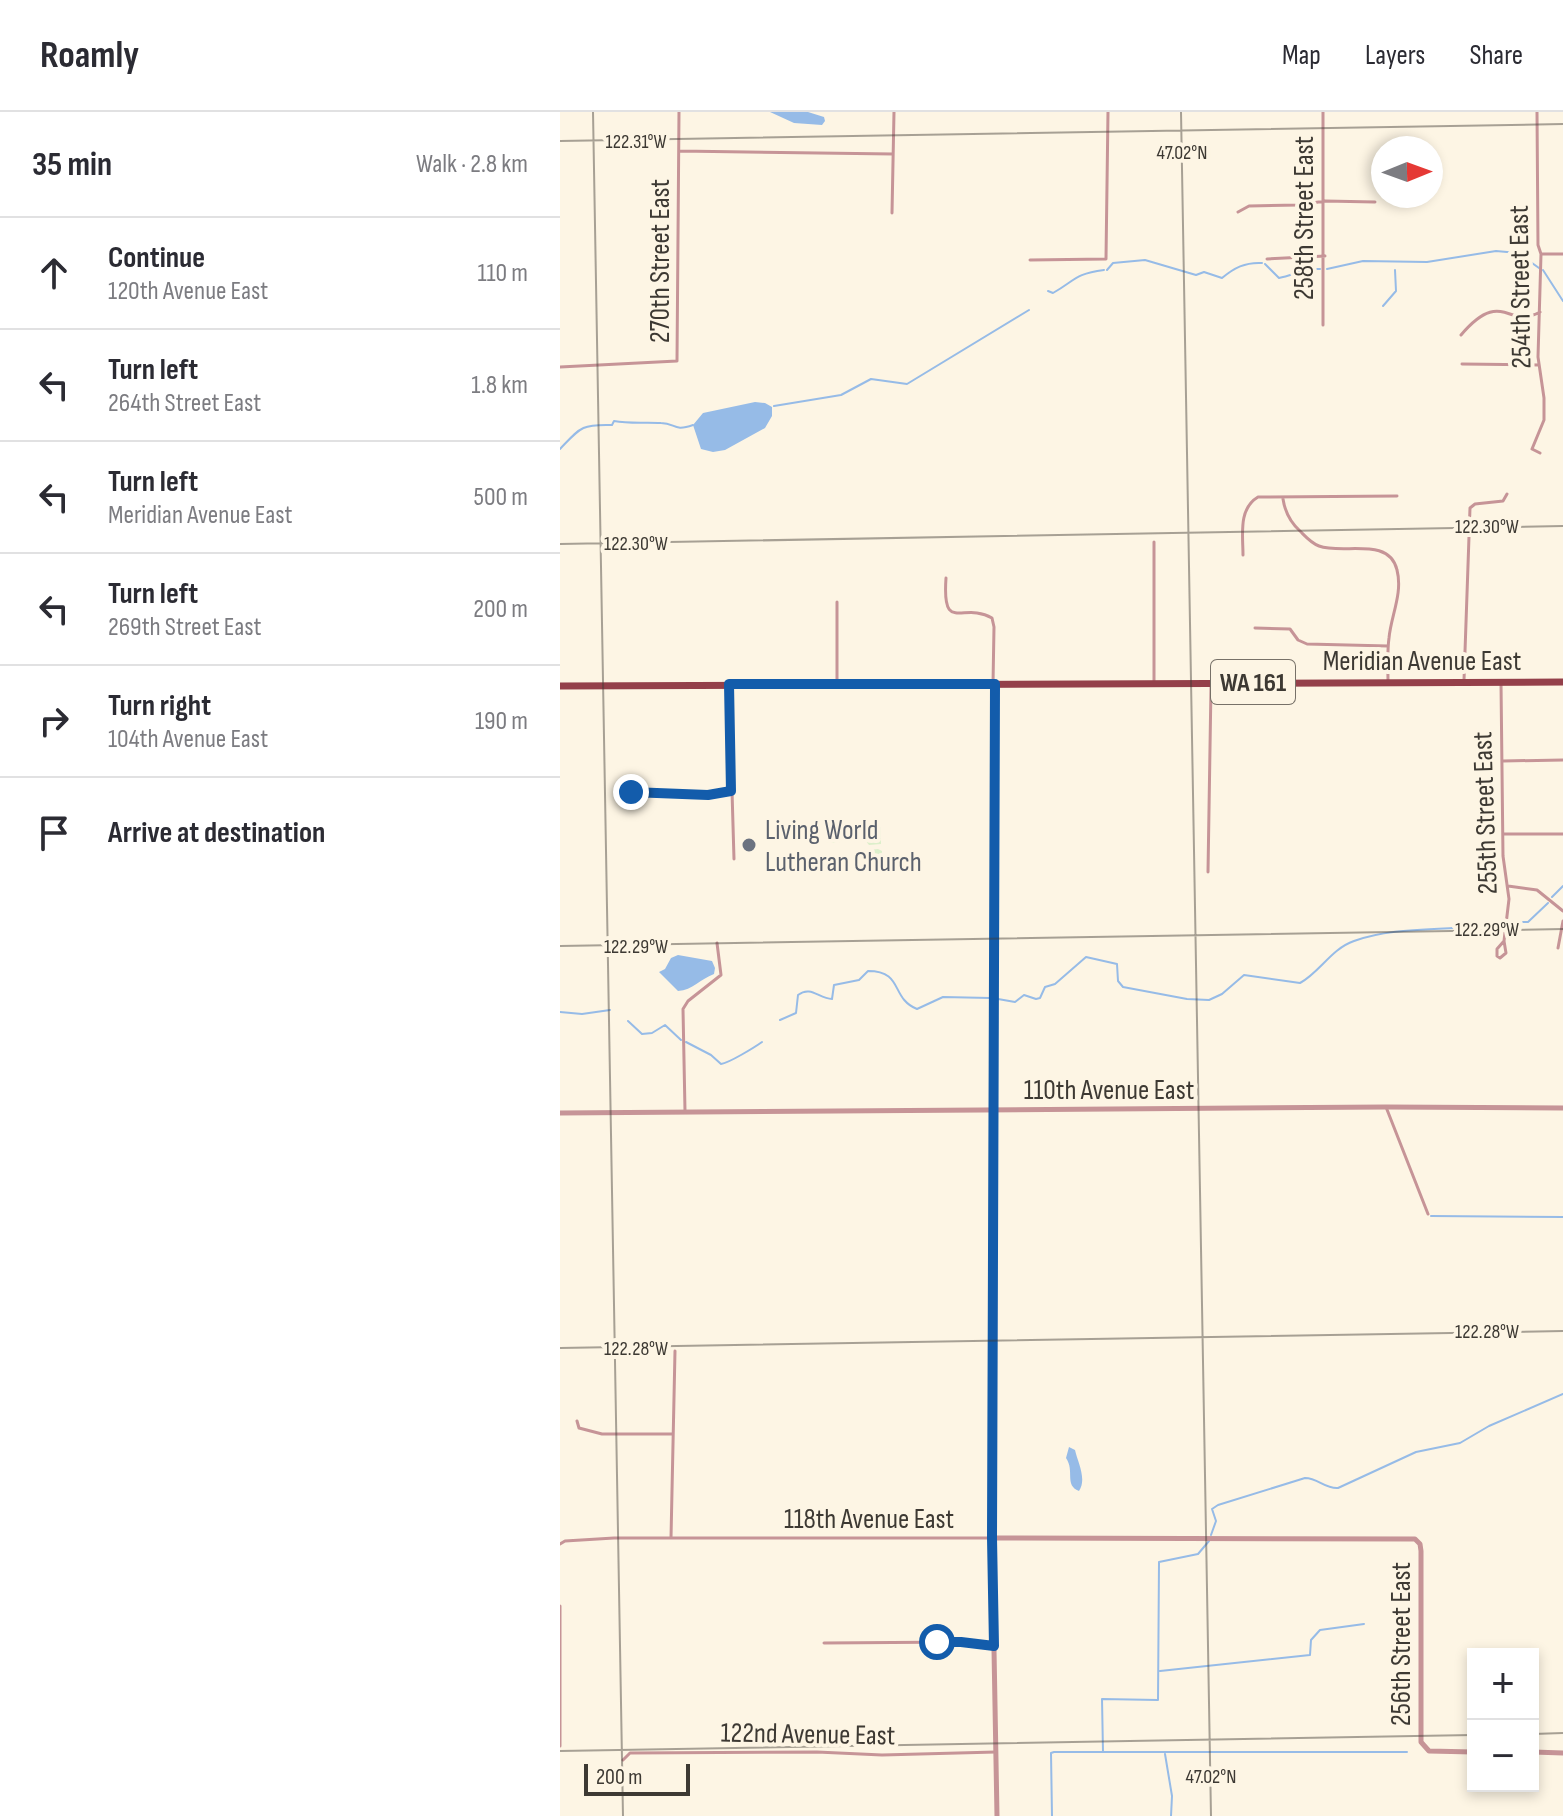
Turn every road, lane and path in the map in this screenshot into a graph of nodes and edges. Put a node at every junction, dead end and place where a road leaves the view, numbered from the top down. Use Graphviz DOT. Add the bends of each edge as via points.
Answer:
graph roads {
  1 [pos="679,112"];
  2 [pos="894,112"];
  3 [pos="1108,112"];
  4 [pos="1323,112"];
  5 [pos="1537,112"];
  6 [pos="679,151"];
  7 [pos="893,154"];
  8 [pos="1325,201"];
  9 [pos="1371,202"];
  10 [pos="1238,212"];
  11 [pos="892,213"];
  12 [pos="1541,254"];
  13 [pos="1563,254"];
  14 [pos="1325,256"];
  15 [pos="1267,259"];
  16 [pos="1030,260"];
  17 [pos="1540,312"];
  18 [pos="1323,325"];
  19 [pos="1461,335"];
  20 [pos="1462,364"];
  21 [pos="1539,365"];
  22 [pos="560,367"];
  23 [pos="1540,453"];
  24 [pos="1507,494"];
  25 [pos="1397,496"];
  26 [pos="1283,499"];
  27 [pos="1154,542"];
  28 [pos="1243,555"];
  29 [pos="946,578"];
  30 [pos="837,602"];
  31 [pos="1255,628"];
  32 [pos="1388,646"];
  33 [pos="1211,682"];
  34 [pos="1388,682"];
  35 [pos="1464,682"];
  36 [pos="1563,682"];
  37 [pos="1154,683"];
  38 [pos="1501,683"];
  39 [pos="729,684"];
  40 [pos="837,684"];
  41 [pos="994,684"];
  42 [pos="560,686"];
  43 [pos="1563,760"];
  44 [pos="1502,761"];
  45 [pos="731,791"];
  46 [pos="631,792"];
  47 [pos="1503,834"];
  48 [pos="1563,834"];
  49 [pos="734,859"];
  50 [pos="1208,872"];
  51 [pos="1508,886"];
  52 [pos="1563,911"];
  53 [pos="1563,921"];
  54 [pos="1504,941"];
  55 [pos="717,943"];
  56 [pos="1558,948"];
  57 [pos="1386,1107"];
  58 [pos="1563,1108"];
  59 [pos="994,1109"];
  60 [pos="685,1111"];
  61 [pos="560,1113"];
  62 [pos="1428,1214"];
  63 [pos="675,1351"];
  64 [pos="577,1421"];
  65 [pos="673,1434"];
  66 [pos="671,1538"];
  67 [pos="992,1538"];
  68 [pos="1416,1540"];
  69 [pos="561,1544"];
  70 [pos="560,1606"];
  71 [pos="824,1643"];
  72 [pos="994,1646"];
  73 [pos="560,1746"];
  74 [pos="996,1752"];
  75 [pos="1467,1752"];
  76 [pos="1539,1752"];
  77 [pos="1563,1753"];
  78 [pos="623,1760"];
  79 [pos="997,1816"];
  1 -- 6 [label="street, 270th Street East"];
  2 -- 7 [label="street"];
  3 -- 16 [label="street" via="1106,259"];
  4 -- 8 [label="street, 258th Street East"];
  5 -- 12 [label="street, 254th Street East"];
  6 -- 7 [label="street"];
  6 -- 22 [label="street, 270th Street East" via="677,361"];
  7 -- 11 [label="street"];
  8 -- 9 [label="street"];
  8 -- 10 [label="street" via="1249,206"];
  8 -- 14 [label="street, 258th Street East"];
  12 -- 13 [label="street"];
  12 -- 17 [label="street, 254th Street East"];
  14 -- 15 [label="street"];
  14 -- 18 [label="street, 258th Street East"];
  17 -- 19 [label="street" via="1532,317 1489,312"];
  17 -- 21 [label="street, 254th Street East"];
  20 -- 21 [label="street"];
  21 -- 23 [label="street, 254th Street East" via="1544,420 1532,449"];
  24 -- 35 [label="street" via="1501,502 1472,505 1468,516"];
  25 -- 26 [label="street"];
  26 -- 28 [label="street" via="1254,499 1246,508"];
  26 -- 32 [label="street" via="1290,521 1316,545 1378,551 1391,558 1398,586"];
  27 -- 37 [label="street"];
  29 -- 41 [label="street" via="947,608 992,618"];
  30 -- 40 [label="street"];
  31 -- 32 [label="street" via="1290,629 1307,644"];
  32 -- 34 [label="street"];
  33 -- 34 [label="main road, Meridian Avenue East / WA 161"];
  33 -- 37 [label="main road, Meridian Avenue East / WA 161"];
  33 -- 50 [label="street"];
  34 -- 35 [label="main road, Meridian Avenue East / WA 161"];
  35 -- 38 [label="main road, Meridian Avenue East / WA 161"];
  36 -- 38 [label="main road, Meridian Avenue East / WA 161"];
  37 -- 41 [label="main road, Meridian Avenue East / WA 161"];
  38 -- 44 [label="street, 255th Street East"];
  39 -- 40 [label="main road, Meridian Avenue East / WA 161"];
  39 -- 42 [label="main road, Meridian Avenue East / WA 161"];
  39 -- 45 [label="street"];
  40 -- 41 [label="main road, Meridian Avenue East / WA 161"];
  41 -- 59 [label="street"];
  43 -- 44 [label="street"];
  44 -- 47 [label="street, 255th Street East"];
  45 -- 46 [label="street"];
  45 -- 49 [label="street"];
  47 -- 48 [label="street"];
  47 -- 51 [label="street, 255th Street East"];
  51 -- 52 [label="street" via="1537,890"];
  51 -- 54 [label="street, 255th Street East"];
  53 -- 56 [label="street"];
  55 -- 60 [label="street" via="721,975 683,1009"];
  57 -- 58 [label="street, 110th Avenue East"];
  57 -- 59 [label="street, 110th Avenue East"];
  57 -- 62 [label="street"];
  59 -- 60 [label="street, 110th Avenue East"];
  59 -- 67 [label="street"];
  60 -- 61 [label="street, 110th Avenue East"];
  63 -- 65 [label="street"];
  64 -- 65 [label="street" via="579,1428 595,1433"];
  65 -- 66 [label="street"];
  66 -- 67 [label="street, 118th Avenue East"];
  66 -- 69 [label="street, 118th Avenue East"];
  67 -- 68 [label="street, 118th Avenue East"];
  67 -- 72 [label="street"];
  68 -- 75 [label="street, 256th Street East" via="1421,1551 1420,1737 1432,1752"];
  70 -- 73 [label="street"];
  71 -- 72 [label="street"];
  72 -- 74 [label="street"];
  74 -- 78 [label="street, 122nd Avenue East" via="630,1753"];
  74 -- 79 [label="street"];
  76 -- 77 [label="street"];
}
